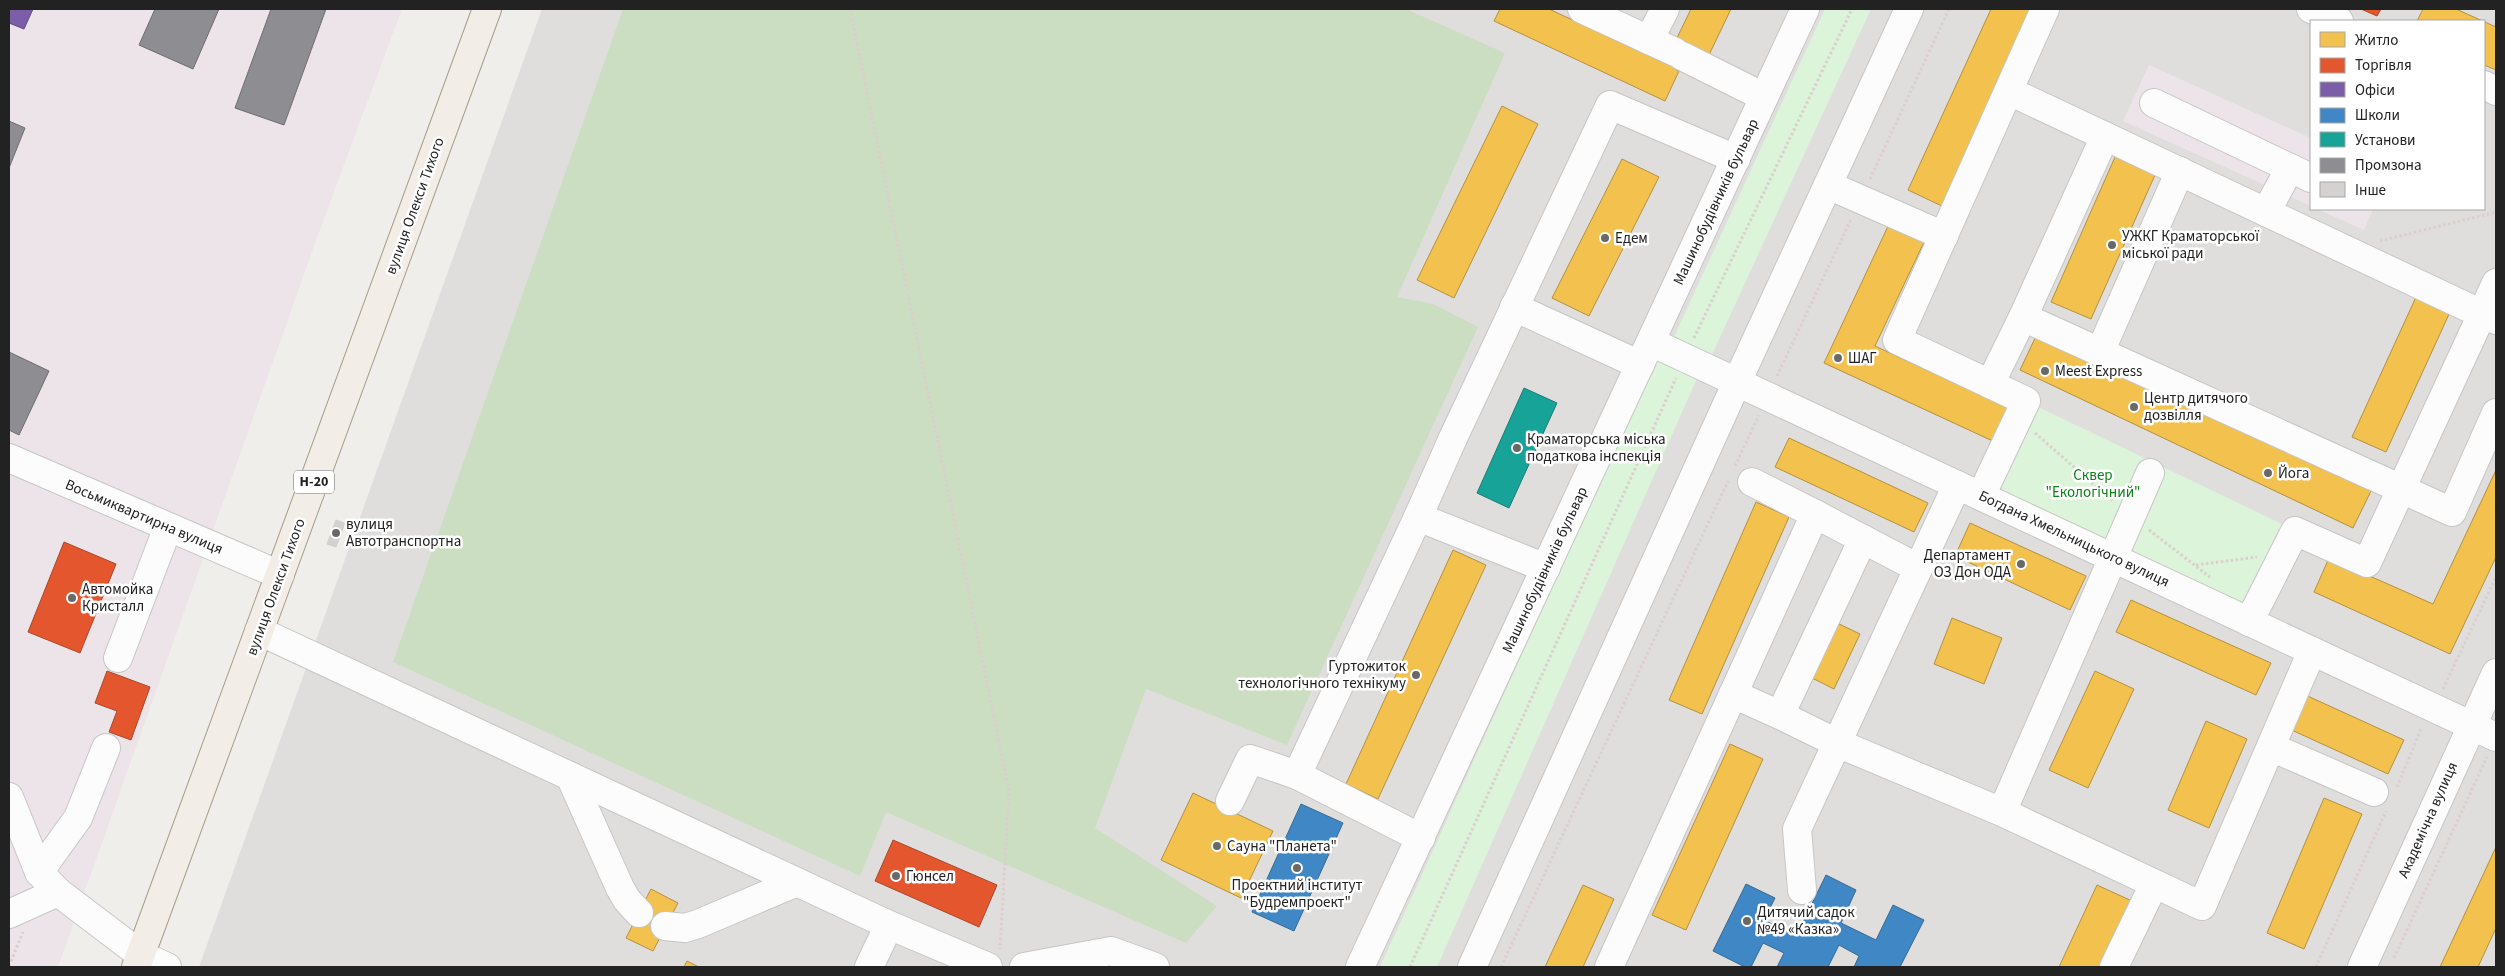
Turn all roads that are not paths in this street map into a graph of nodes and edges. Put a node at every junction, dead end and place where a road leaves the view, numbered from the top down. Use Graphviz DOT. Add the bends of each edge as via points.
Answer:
graph roads {
  1 [pos="487,9"];
  2 [pos="1582,9"];
  3 [pos="1665,9"];
  4 [pos="1805,9"];
  5 [pos="1910,9"];
  6 [pos="2045,9"];
  7 [pos="2311,9"];
  8 [pos="2337,20"];
  9 [pos="1649,40"];
  10 [pos="2009,91"];
  11 [pos="1764,97"];
  12 [pos="2154,103"];
  13 [pos="2105,136"];
  14 [pos="1736,158"];
  15 [pos="2180,171"];
  16 [pos="2301,173"];
  17 [pos="1828,185"];
  18 [pos="2266,212"];
  19 [pos="1944,236"];
  20 [pos="2496,283"];
  21 [pos="1514,307"];
  22 [pos="2023,317"];
  23 [pos="2489,317"];
  24 [pos="2100,352"];
  25 [pos="1646,353"];
  26 [pos="1737,382"];
  27 [pos="1990,384"];
  28 [pos="2496,413"];
  29 [pos="2489,447"];
  30 [pos="9,458"];
  31 [pos="2150,472"];
  32 [pos="1738,478"];
  33 [pos="1956,484"];
  34 [pos="2401,489"];
  35 [pos="1981,496"];
  36 [pos="1815,514"];
  37 [pos="1418,517"];
  38 [pos="168,527"];
  39 [pos="1862,539"];
  40 [pos="2112,558"];
  41 [pos="1546,568"];
  42 [pos="1918,568"];
  43 [pos="280,575"];
  44 [pos="2250,622"];
  45 [pos="259,630"];
  46 [pos="2312,651"];
  47 [pos="118,658"];
  48 [pos="2496,673"];
  49 [pos="1733,694"];
  50 [pos="1780,715"];
  51 [pos="2471,726"];
  52 [pos="1837,743"];
  53 [pos="2271,747"];
  54 [pos="2492,747"];
  55 [pos="106,748"];
  56 [pos="570,776"];
  57 [pos="1297,776"];
  58 [pos="9,797"];
  59 [pos="2386,797"];
  60 [pos="1230,801"];
  61 [pos="2002,812"];
  62 [pos="1421,838"];
  63 [pos="39,872"];
  64 [pos="797,882"];
  65 [pos="2154,884"];
  66 [pos="1802,890"];
  67 [pos="58,892"];
  68 [pos="639,913"];
  69 [pos="9,914"];
  70 [pos="889,925"];
  71 [pos="665,926"];
  72 [pos="138,961"];
  73 [pos="1004,964"];
  74 [pos="167,967"];
  75 [pos="869,967"];
  76 [pos="1155,967"];
  77 [pos="1360,967"];
  78 [pos="1472,967"];
  79 [pos="1609,967"];
  80 [pos="2114,967"];
  81 [pos="2362,967"];
  1 -- 43 [label="main road, вулиця Олекси Тихого / Н-20"];
  2 -- 9 [label="street"];
  3 -- 9 [label="street"];
  4 -- 11 [label="street, Машинобудівників бульвар"];
  5 -- 17 [label="street"];
  6 -- 10 [label="street"];
  7 -- 8 [label="street"];
  9 -- 11 [label="street"];
  10 -- 13 [label="street"];
  10 -- 19 [label="street"];
  11 -- 14 [label="street, Машинобудівників бульвар"];
  12 -- 16 [label="street"];
  13 -- 15 [label="street"];
  13 -- 22 [label="street"];
  14 -- 21 [label="street" via="1610,105"];
  14 -- 25 [label="street, Машинобудівників бульвар"];
  15 -- 18 [label="street"];
  15 -- 24 [label="street"];
  16 -- 18 [label="street"];
  17 -- 19 [label="street"];
  17 -- 26 [label="street"];
  18 -- 23 [label="street"];
  19 -- 27 [label="street" via="1897,340"];
  20 -- 23 [label="street"];
  21 -- 25 [label="street, Богдана Хмельницького вулиця"];
  21 -- 37 [label="street"];
  22 -- 24 [label="street"];
  22 -- 27 [label="street"];
  23 -- 34 [label="street"];
  24 -- 34 [label="street"];
  25 -- 26 [label="street, Богдана Хмельницького вулиця" via="1685,358"];
  25 -- 41 [label="street, Машинобудівників бульвар"];
  26 -- 33 [label="street, Богдана Хмельницького вулиця"];
  26 -- 78 [label="street"];
  27 -- 35 [label="street" via="2026,401"];
  28 -- 29 [label="street"];
  29 -- 34 [label="street" via="2452,512"];
  30 -- 38 [label="street, Восьмиквартирна вулиця"];
  31 -- 40 [label="street"];
  32 -- 36 [label="street"];
  33 -- 35 [label="street, Богдана Хмельницького вулиця"];
  33 -- 42 [label="street"];
  34 -- 44 [label="street" via="2367,563 2295,531"];
  35 -- 40 [label="street, Богдана Хмельницького вулиця"];
  36 -- 39 [label="street"];
  36 -- 49 [label="street"];
  37 -- 41 [label="street"];
  37 -- 57 [label="street"];
  38 -- 43 [label="street, Восьмиквартирна вулиця"];
  38 -- 47 [label="street"];
  39 -- 42 [label="street"];
  39 -- 50 [label="street"];
  40 -- 44 [label="street, Богдана Хмельницького вулиця"];
  40 -- 61 [label="street"];
  41 -- 62 [label="street, Машинобудівників бульвар"];
  42 -- 52 [label="street"];
  43 -- 45 [label="main road, вулиця Олекси Тихого / Н-20"];
  44 -- 46 [label="street, Богдана Хмельницького вулиця"];
  45 -- 56 [label="street"];
  45 -- 72 [label="main road, вулиця Олекси Тихого / Н-20"];
  46 -- 51 [label="street, Богдана Хмельницького вулиця"];
  46 -- 53 [label="street"];
  48 -- 51 [label="street, Академічна вулиця"];
  49 -- 50 [label="street"];
  49 -- 79 [label="street"];
  50 -- 52 [label="street"];
  51 -- 54 [label="street, Богдана Хмельницького вулиця"];
  51 -- 81 [label="street, Академічна вулиця"];
  52 -- 61 [label="street"];
  52 -- 66 [label="street" via="1798,829"];
  53 -- 59 [label="street"];
  53 -- 65 [label="street" via="2202,906"];
  55 -- 63 [label="street" via="78,818"];
  56 -- 64 [label="street"];
  56 -- 68 [label="street" via="620,888"];
  57 -- 60 [label="street" via="1250,758"];
  57 -- 62 [label="street"];
  58 -- 63 [label="street"];
  61 -- 65 [label="street"];
  62 -- 77 [label="street, Машинобудівників бульвар"];
  63 -- 67 [label="street"];
  64 -- 70 [label="street"];
  64 -- 71 [label="street" via="698,924 685,928"];
  65 -- 80 [label="street"];
  67 -- 69 [label="street"];
  67 -- 72 [label="street"];
  70 -- 73 [label="street"];
  70 -- 75 [label="street"];
  72 -- 74 [label="street"];
  73 -- 76 [label="street" via="1111,951"];
}
